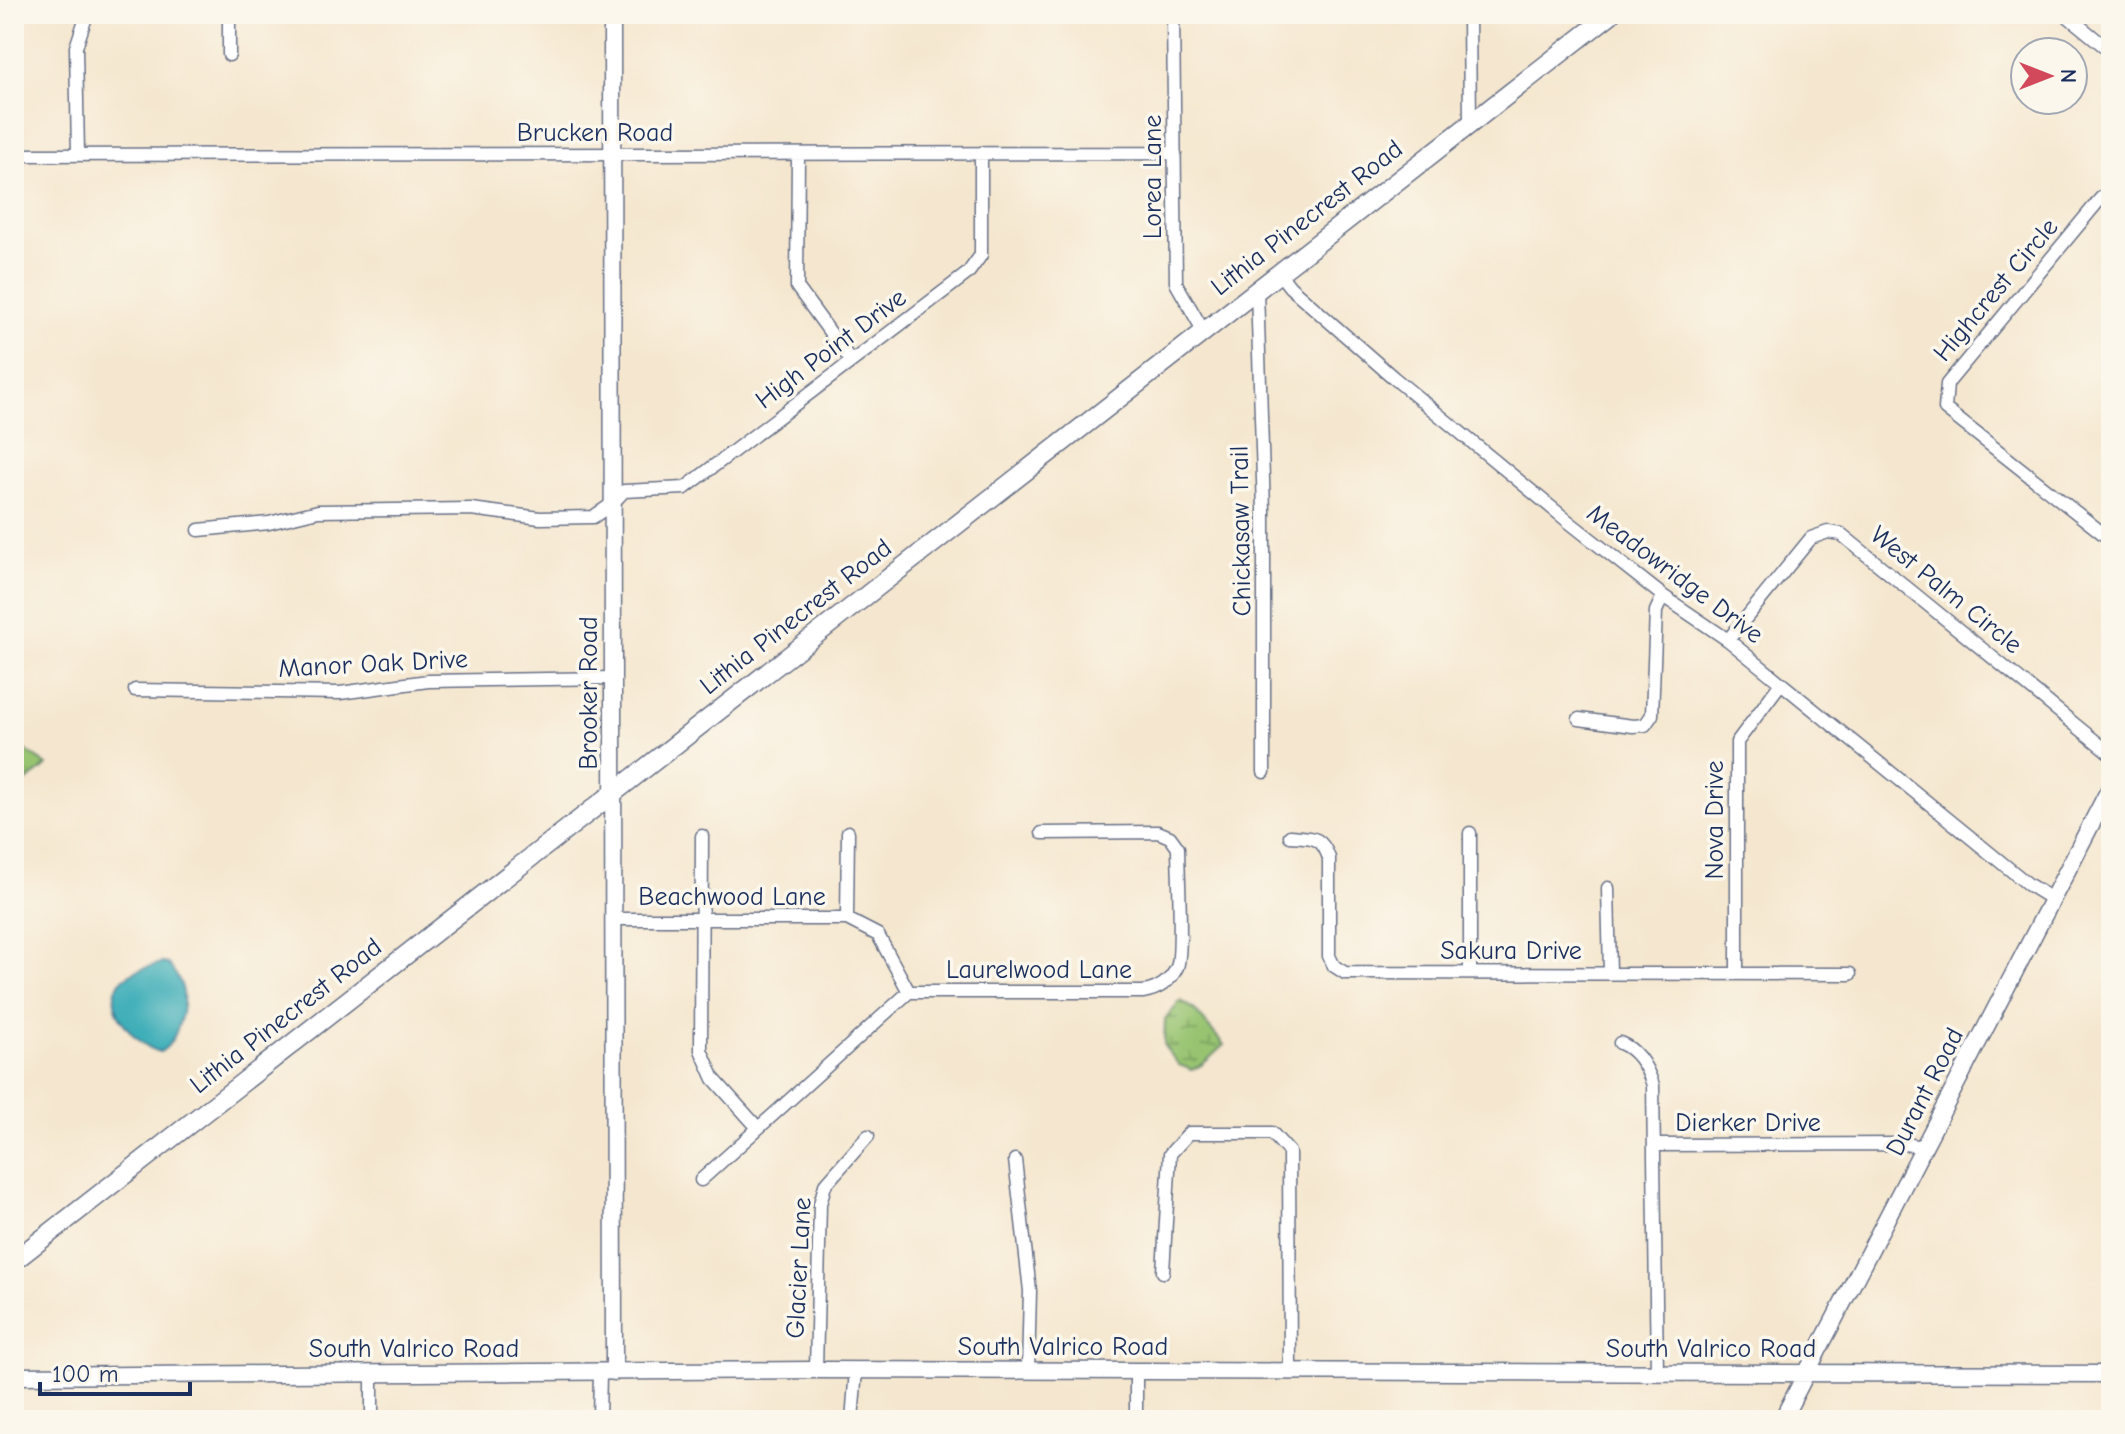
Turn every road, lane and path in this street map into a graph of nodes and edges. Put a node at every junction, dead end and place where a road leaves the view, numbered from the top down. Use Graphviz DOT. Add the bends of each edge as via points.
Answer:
graph roads {
  1 [pos="87,14"];
  2 [pos="229,14"];
  3 [pos="612,14"];
  4 [pos="1173,14"];
  5 [pos="1469,14"];
  6 [pos="1611,14"];
  7 [pos="2065,14"];
  8 [pos="2109,50"];
  9 [pos="229,55"];
  10 [pos="1470,124"];
  11 [pos="981,153"];
  12 [pos="1175,153"];
  13 [pos="78,154"];
  14 [pos="798,154"];
  15 [pos="14,155"];
  16 [pos="612,156"];
  17 [pos="2111,194"];
  18 [pos="1279,273"];
  19 [pos="1257,290"];
  20 [pos="1204,332"];
  21 [pos="851,361"];
  22 [pos="612,504"];
  23 [pos="199,530"];
  24 [pos="2111,540"];
  25 [pos="1663,596"];
  26 [pos="1728,640"];
  27 [pos="614,678"];
  28 [pos="1781,683"];
  29 [pos="135,690"];
  30 [pos="1579,719"];
  31 [pos="2111,754"];
  32 [pos="1264,772"];
  33 [pos="2111,786"];
  34 [pos="614,793"];
  35 [pos="848,832"];
  36 [pos="1042,833"];
  37 [pos="1470,833"];
  38 [pos="702,836"];
  39 [pos="1290,836"];
  40 [pos="1608,888"];
  41 [pos="2052,899"];
  42 [pos="614,919"];
  43 [pos="847,919"];
  44 [pos="701,920"];
  45 [pos="1737,972"];
  46 [pos="1470,973"];
  47 [pos="1610,973"];
  48 [pos="1850,974"];
  49 [pos="909,992"];
  50 [pos="1620,1043"];
  51 [pos="758,1128"];
  52 [pos="868,1136"];
  53 [pos="1655,1145"];
  54 [pos="1924,1147"];
  55 [pos="1015,1160"];
  56 [pos="701,1180"];
  57 [pos="14,1261"];
  58 [pos="1163,1272"];
  59 [pos="816,1370"];
  60 [pos="856,1370"];
  61 [pos="1028,1371"];
  62 [pos="1290,1371"];
  63 [pos="372,1372"];
  64 [pos="607,1372"];
  65 [pos="1136,1372"];
  66 [pos="1657,1373"];
  67 [pos="1806,1373"];
  68 [pos="2111,1374"];
  69 [pos="14,1376"];
  70 [pos="372,1420"];
  71 [pos="599,1420"];
  72 [pos="852,1420"];
  73 [pos="1136,1420"];
  74 [pos="1782,1420"];
  1 -- 13 [label="street" via="76,47"];
  2 -- 9 [label="street"];
  3 -- 16 [label="street, Brooker Road"];
  4 -- 12 [label="street, Lorea Lane"];
  5 -- 10 [label="street"];
  6 -- 10 [label="main road, Lithia Pinecrest Road"];
  7 -- 8 [label="street"];
  10 -- 18 [label="main road, Lithia Pinecrest Road"];
  11 -- 12 [label="street, Brucken Road"];
  11 -- 14 [label="street, Brucken Road"];
  11 -- 21 [label="street, High Point Drive" via="981,255 968,273"];
  12 -- 20 [label="street, Lorea Lane" via="1176,283"];
  13 -- 15 [label="street, Brucken Road"];
  13 -- 16 [label="street, Brucken Road"];
  14 -- 16 [label="street, Brucken Road"];
  14 -- 21 [label="street" via="797,287"];
  16 -- 22 [label="street, Brooker Road"];
  17 -- 24 [label="street, Highcrest Circle" via="2101,198 1947,384 1945,409"];
  18 -- 19 [label="main road, Lithia Pinecrest Road"];
  18 -- 25 [label="street, Meadowridge Drive" via="1394,378"];
  19 -- 20 [label="main road, Lithia Pinecrest Road"];
  19 -- 32 [label="street, Chickasaw Trail"];
  20 -- 34 [label="main road, Lithia Pinecrest Road"];
  21 -- 22 [label="street, High Point Drive" via="685,488 624,491"];
  22 -- 23 [label="street, High Point Drive" via="593,517 540,518 471,509 318,511 269,523"];
  22 -- 27 [label="street, Brooker Road"];
  25 -- 26 [label="street, Meadowridge Drive"];
  25 -- 30 [label="street" via="1656,611 1652,715 1645,725 1633,726"];
  26 -- 28 [label="street, Meadowridge Drive"];
  26 -- 31 [label="street, West Palm Circle" via="1811,538 1835,532"];
  27 -- 29 [label="street, Manor Oak Drive" via="428,681 340,693"];
  27 -- 34 [label="street, Brooker Road"];
  28 -- 41 [label="street, Meadowridge Drive"];
  28 -- 45 [label="street, Nova Drive" via="1737,742"];
  33 -- 41 [label="street, Durant Road"];
  34 -- 42 [label="street, Brooker Road"];
  34 -- 57 [label="main road, Lithia Pinecrest Road"];
  35 -- 43 [label="street"];
  36 -- 49 [label="street, Laurelwood Lane" via="1158,832 1175,841 1178,964 1172,975 1158,989 1143,992"];
  37 -- 46 [label="street"];
  38 -- 44 [label="street"];
  39 -- 46 [label="street, Sakura Drive" via="1315,838 1329,858 1329,956 1334,966 1345,973"];
  40 -- 47 [label="street"];
  41 -- 54 [label="street, Durant Road"];
  42 -- 44 [label="street, Beachwood Lane"];
  42 -- 64 [label="street, Brooker Road"];
  43 -- 44 [label="street, Beachwood Lane"];
  43 -- 49 [label="street, Beachwood Lane" via="878,935"];
  44 -- 51 [label="street" via="701,1050 714,1079"];
  45 -- 47 [label="street, Sakura Drive"];
  45 -- 48 [label="street, Sakura Drive"];
  46 -- 47 [label="street, Sakura Drive"];
  49 -- 51 [label="street, Laurelwood Lane"];
  50 -- 53 [label="street" via="1646,1064 1653,1085"];
  51 -- 56 [label="street, Laurelwood Lane"];
  52 -- 59 [label="street, Glacier Lane" via="825,1185 820,1204"];
  53 -- 54 [label="street, Dierker Drive"];
  53 -- 66 [label="street, Dierker Drive"];
  54 -- 67 [label="street, Durant Road"];
  55 -- 61 [label="street" via="1030,1291"];
  58 -- 62 [label="street" via="1170,1154 1189,1133 1272,1133 1289,1152"];
  59 -- 60 [label="street, South Valrico Road"];
  59 -- 64 [label="street, South Valrico Road"];
  60 -- 61 [label="street, South Valrico Road"];
  60 -- 72 [label="street"];
  61 -- 65 [label="street, South Valrico Road"];
  62 -- 65 [label="street, South Valrico Road"];
  62 -- 66 [label="street, South Valrico Road"];
  63 -- 64 [label="street, South Valrico Road"];
  63 -- 69 [label="street, South Valrico Road"];
  63 -- 70 [label="street"];
  64 -- 71 [label="street"];
  65 -- 73 [label="street"];
  66 -- 67 [label="street, South Valrico Road"];
  67 -- 68 [label="street, South Valrico Road"];
  67 -- 74 [label="street, Durant Road"];
}
